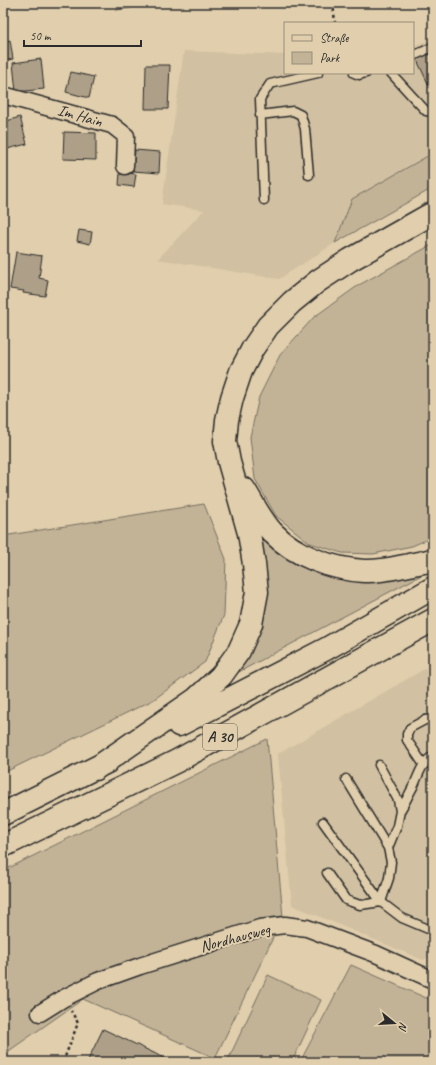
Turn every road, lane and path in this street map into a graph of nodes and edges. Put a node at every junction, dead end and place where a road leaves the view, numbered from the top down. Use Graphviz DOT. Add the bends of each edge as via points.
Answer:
graph roads {
  1 [pos="333,3"];
  2 [pos="335,22"];
  3 [pos="433,47"];
  4 [pos="414,56"];
  5 [pos="314,74"];
  6 [pos="393,74"];
  7 [pos="3,95"];
  8 [pos="433,112"];
  9 [pos="260,115"];
  10 [pos="125,166"];
  11 [pos="309,175"];
  12 [pos="264,200"];
  13 [pos="433,213"];
  14 [pos="229,462"];
  15 [pos="433,560"];
  16 [pos="433,588"];
  17 [pos="433,620"];
  18 [pos="433,720"];
  19 [pos="433,756"];
  20 [pos="379,765"];
  21 [pos="424,765"];
  22 [pos="95,769"];
  23 [pos="346,779"];
  24 [pos="400,811"];
  25 [pos="3,814"];
  26 [pos="323,822"];
  27 [pos="3,846"];
  28 [pos="388,848"];
  29 [pos="327,873"];
  30 [pos="381,902"];
  31 [pos="433,930"];
  32 [pos="433,980"];
  33 [pos="64,998"];
  34 [pos="40,1013"];
  35 [pos="63,1062"];
  1 -- 2 [label="path"];
  3 -- 4 [label="lane"];
  5 -- 9 [label="lane" via="270,84 260,99"];
  6 -- 8 [label="lane" via="426,111"];
  7 -- 10 [label="street, Im Hain" via="112,125 126,136"];
  9 -- 11 [label="lane" via="293,111 301,115 305,129"];
  9 -- 12 [label="lane"];
  13 -- 14 [label="highway" via="318,281 268,326 241,370 232,398 225,441"];
  14 -- 15 [label="highway" via="272,532 282,542 313,560 364,571 387,570"];
  14 -- 22 [label="highway" via="249,534 254,564 257,592 251,624 239,651 221,676 196,699"];
  16 -- 22 [label="highway, A 30" via="326,649"];
  17 -- 27 [label="highway, A 30" via="176,760"];
  18 -- 21 [label="lane" via="425,720 410,728 407,734 407,740"];
  19 -- 21 [label="lane"];
  20 -- 24 [label="lane" via="398,800"];
  21 -- 24 [label="lane"];
  22 -- 25 [label="highway, A 30"];
  23 -- 28 [label="lane"];
  24 -- 28 [label="lane" via="398,826"];
  26 -- 30 [label="lane"];
  28 -- 30 [label="lane" via="392,862 390,878"];
  29 -- 30 [label="lane" via="346,900 360,904"];
  30 -- 31 [label="lane" via="402,918"];
  32 -- 33 [label="street, Nordhausweg" via="376,954 313,930 285,925 260,928 140,966 98,981"];
  33 -- 34 [label="street, Nordhausweg"];
  33 -- 35 [label="path" via="78,1023"];
}
